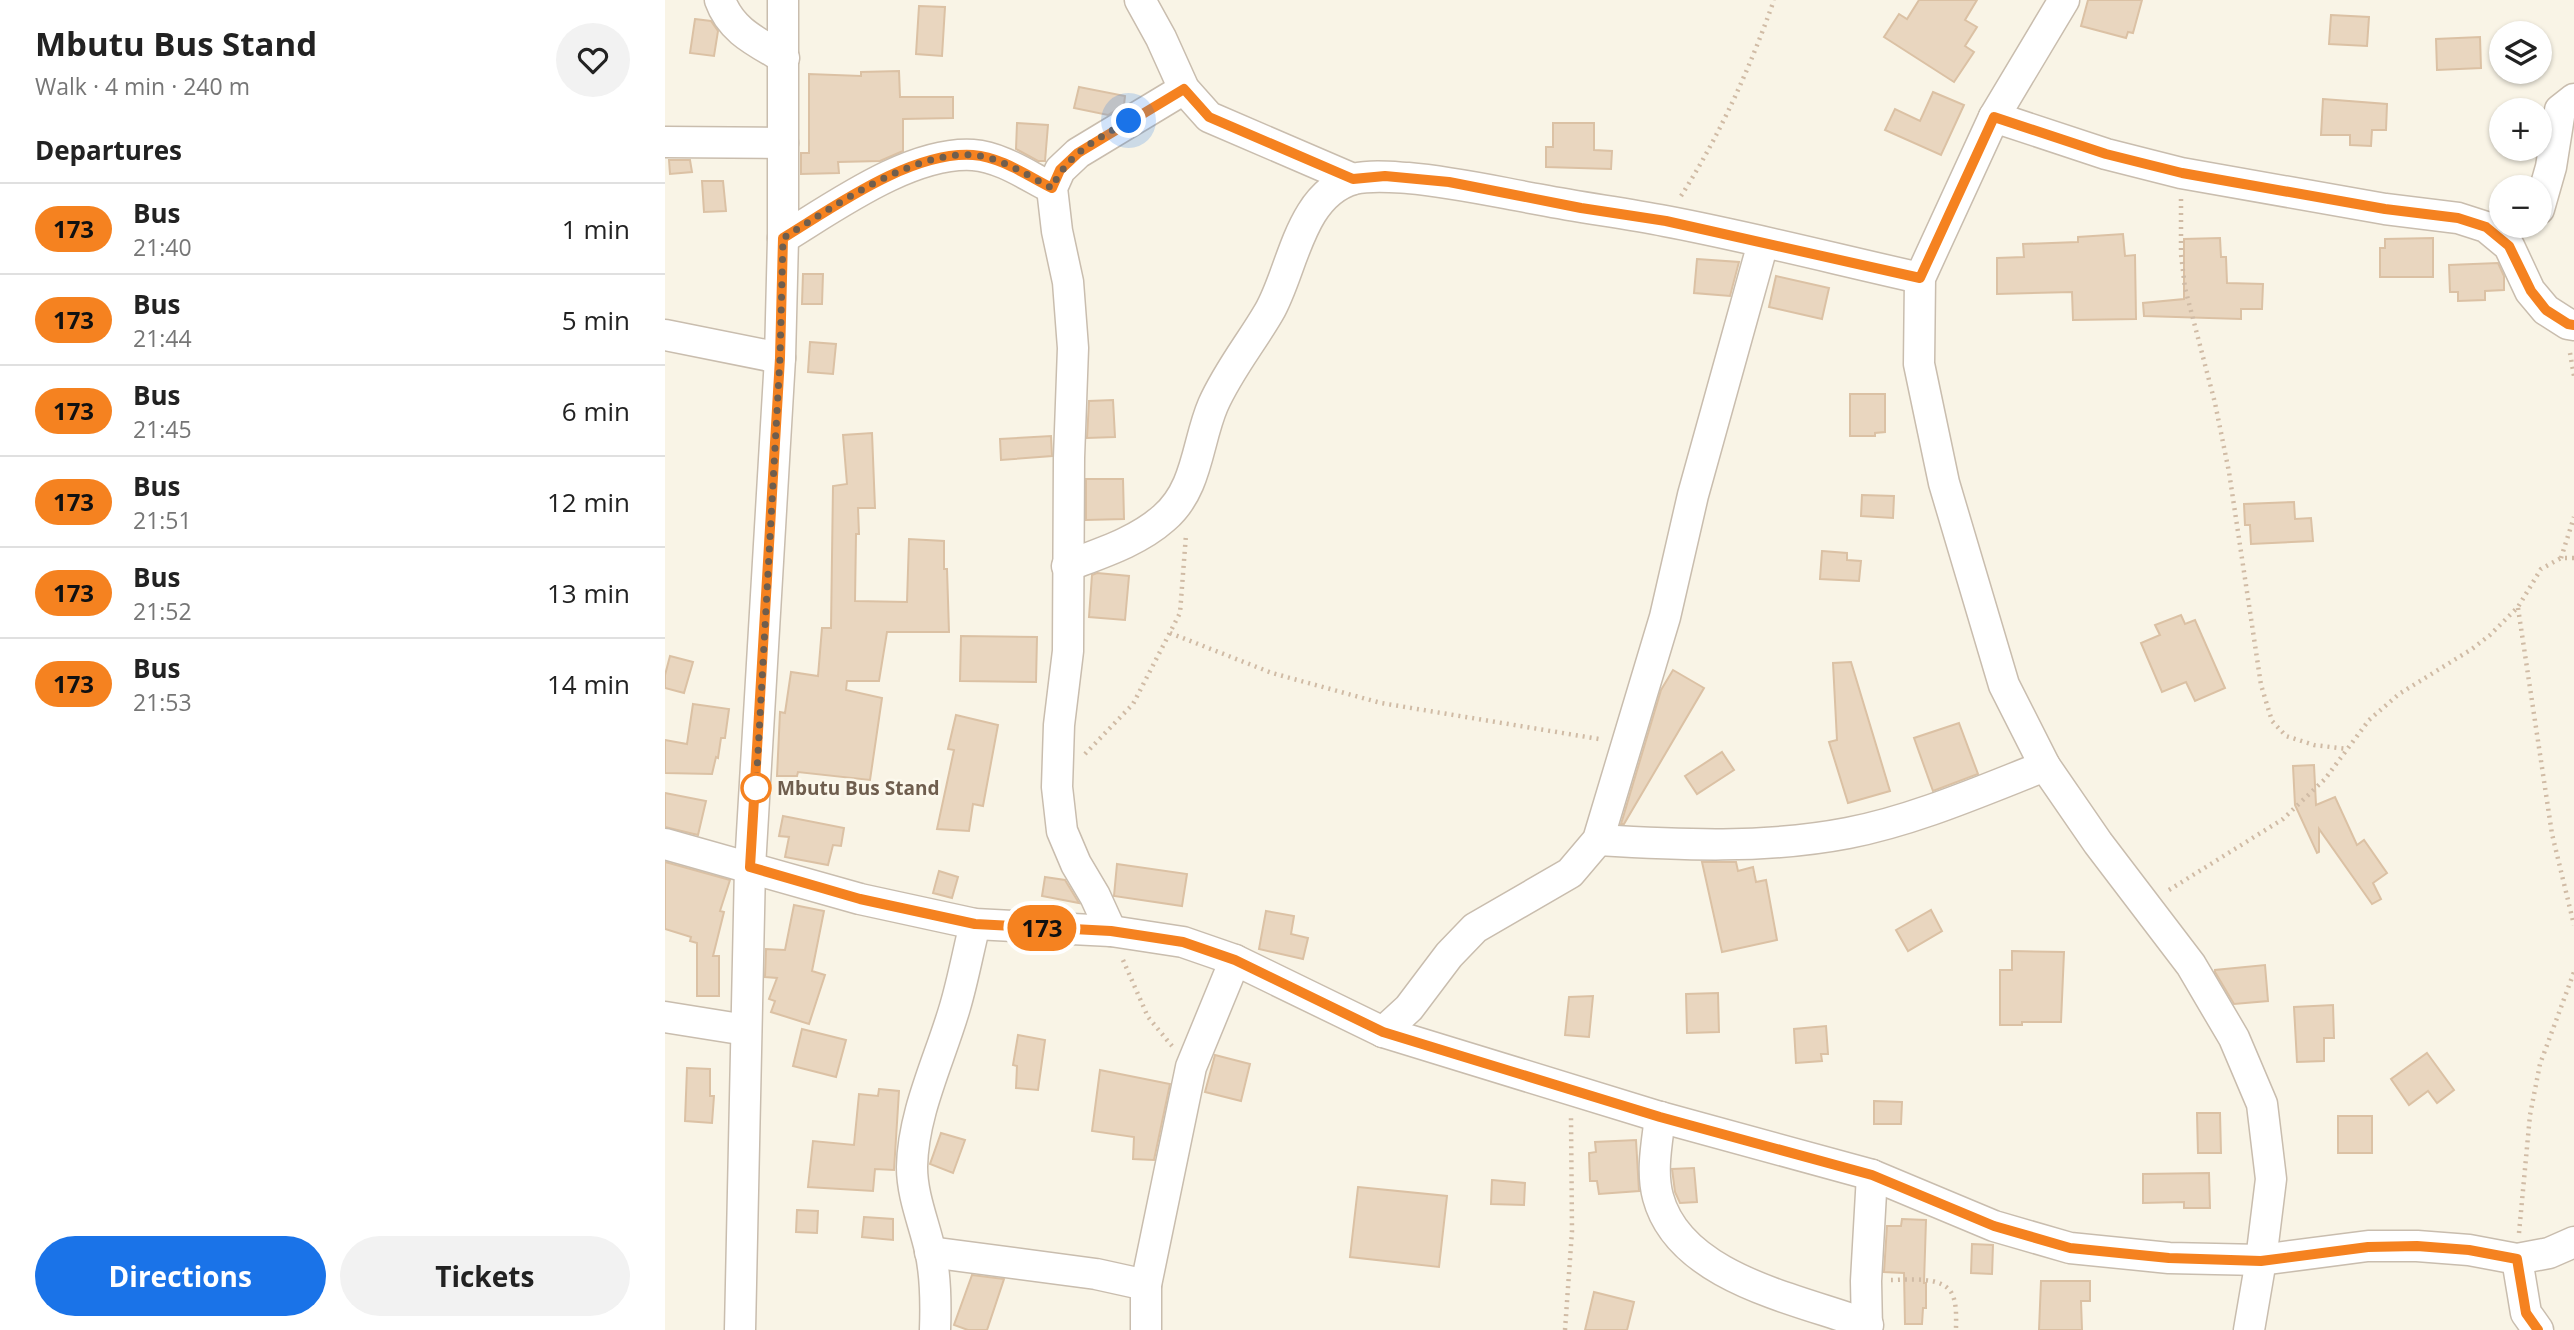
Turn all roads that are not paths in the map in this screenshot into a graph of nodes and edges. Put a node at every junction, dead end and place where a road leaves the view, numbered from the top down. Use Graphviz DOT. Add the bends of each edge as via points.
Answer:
graph roads {
  1 [pos="720,0"];
  2 [pos="783,0"];
  3 [pos="1140,0"];
  4 [pos="2064,0"];
  5 [pos="784,58"];
  6 [pos="1184,89"];
  7 [pos="2574,99"];
  8 [pos="1994,117"];
  9 [pos="665,142"];
  10 [pos="783,143"];
  11 [pos="2549,175"];
  12 [pos="1353,179"];
  13 [pos="1052,188"];
  14 [pos="2489,228"];
  15 [pos="783,238"];
  16 [pos="2520,238"];
  17 [pos="1763,243"];
  18 [pos="1920,278"];
  19 [pos="2574,325"];
  20 [pos="665,335"];
  21 [pos="780,358"];
  22 [pos="1067,566"];
  23 [pos="2045,766"];
  24 [pos="1598,840"];
  25 [pos="665,845"];
  26 [pos="750,867"];
  27 [pos="975,924"];
  28 [pos="1111,931"];
  29 [pos="1235,960"];
  30 [pos="665,1017"];
  31 [pos="746,1030"];
  32 [pos="1383,1032"];
  33 [pos="1660,1117"];
  34 [pos="1872,1175"];
  35 [pos="2574,1242"];
  36 [pos="930,1252"];
  37 [pos="2517,1259"];
  38 [pos="2261,1261"];
  39 [pos="1146,1285"];
  40 [pos="1868,1328"];
  41 [pos="740,1330"];
  42 [pos="935,1330"];
  43 [pos="1146,1330"];
  44 [pos="2249,1330"];
  45 [pos="2538,1330"];
  1 -- 5 [label="street" via="741,33"];
  2 -- 5 [label="street"];
  3 -- 6 [label="street"];
  4 -- 8 [label="street"];
  5 -- 10 [label="street"];
  6 -- 12 [label="street" via="1209,117"];
  6 -- 13 [label="street" via="1078,153 1060,170"];
  7 -- 11 [label="street" via="2560,110"];
  8 -- 14 [label="street" via="2182,173 2458,218"];
  8 -- 18 [label="street"];
  9 -- 10 [label="street"];
  10 -- 15 [label="street"];
  12 -- 17 [label="street" via="1385,176 1449,182"];
  12 -- 22 [label="street" via="1331,191 1311,215 1271,310 1212,406 1183,494 1165,517 1130,541"];
  13 -- 15 [label="street" via="997,160 974,155 950,157 903,169"];
  13 -- 22 [label="street" via="1068,282 1073,348"];
  15 -- 21 [label="street"];
  16 -- 19 [label="street" via="2531,291 2546,310"];
  17 -- 18 [label="street"];
  17 -- 24 [label="street" via="1693,495 1665,617"];
  18 -- 23 [label="street" via="1919,364 1944,483 2004,685"];
  20 -- 21 [label="street"];
  21 -- 26 [label="street"];
  22 -- 28 [label="street" via="1068,651 1057,787 1062,831"];
  23 -- 24 [label="street" via="1937,808 1848,833 1693,846"];
  23 -- 38 [label="street" via="2191,965 2234,1038 2262,1104 2271,1179"];
  24 -- 32 [label="street" via="1570,873 1475,928 1409,1009"];
  25 -- 26 [label="street"];
  26 -- 27 [label="street" via="860,899"];
  26 -- 31 [label="street"];
  27 -- 28 [label="street"];
  27 -- 36 [label="street" via="914,1143 916,1198"];
  28 -- 29 [label="street" via="1183,942"];
  29 -- 32 [label="street"];
  29 -- 39 [label="street" via="1191,1067"];
  30 -- 31 [label="street"];
  31 -- 41 [label="street"];
  32 -- 33 [label="street"];
  33 -- 34 [label="street"];
  33 -- 40 [label="street" via="1657,1194 1666,1222 1685,1242 1737,1279"];
  34 -- 38 [label="street" via="1994,1226 2070,1248"];
  34 -- 40 [label="street"];
  35 -- 37 [label="street"];
  36 -- 39 [label="street"];
  36 -- 42 [label="street"];
  37 -- 38 [label="street" via="2417,1246 2368,1247"];
  37 -- 45 [label="street" via="2526,1313"];
  38 -- 44 [label="street"];
  39 -- 43 [label="street"];
}
